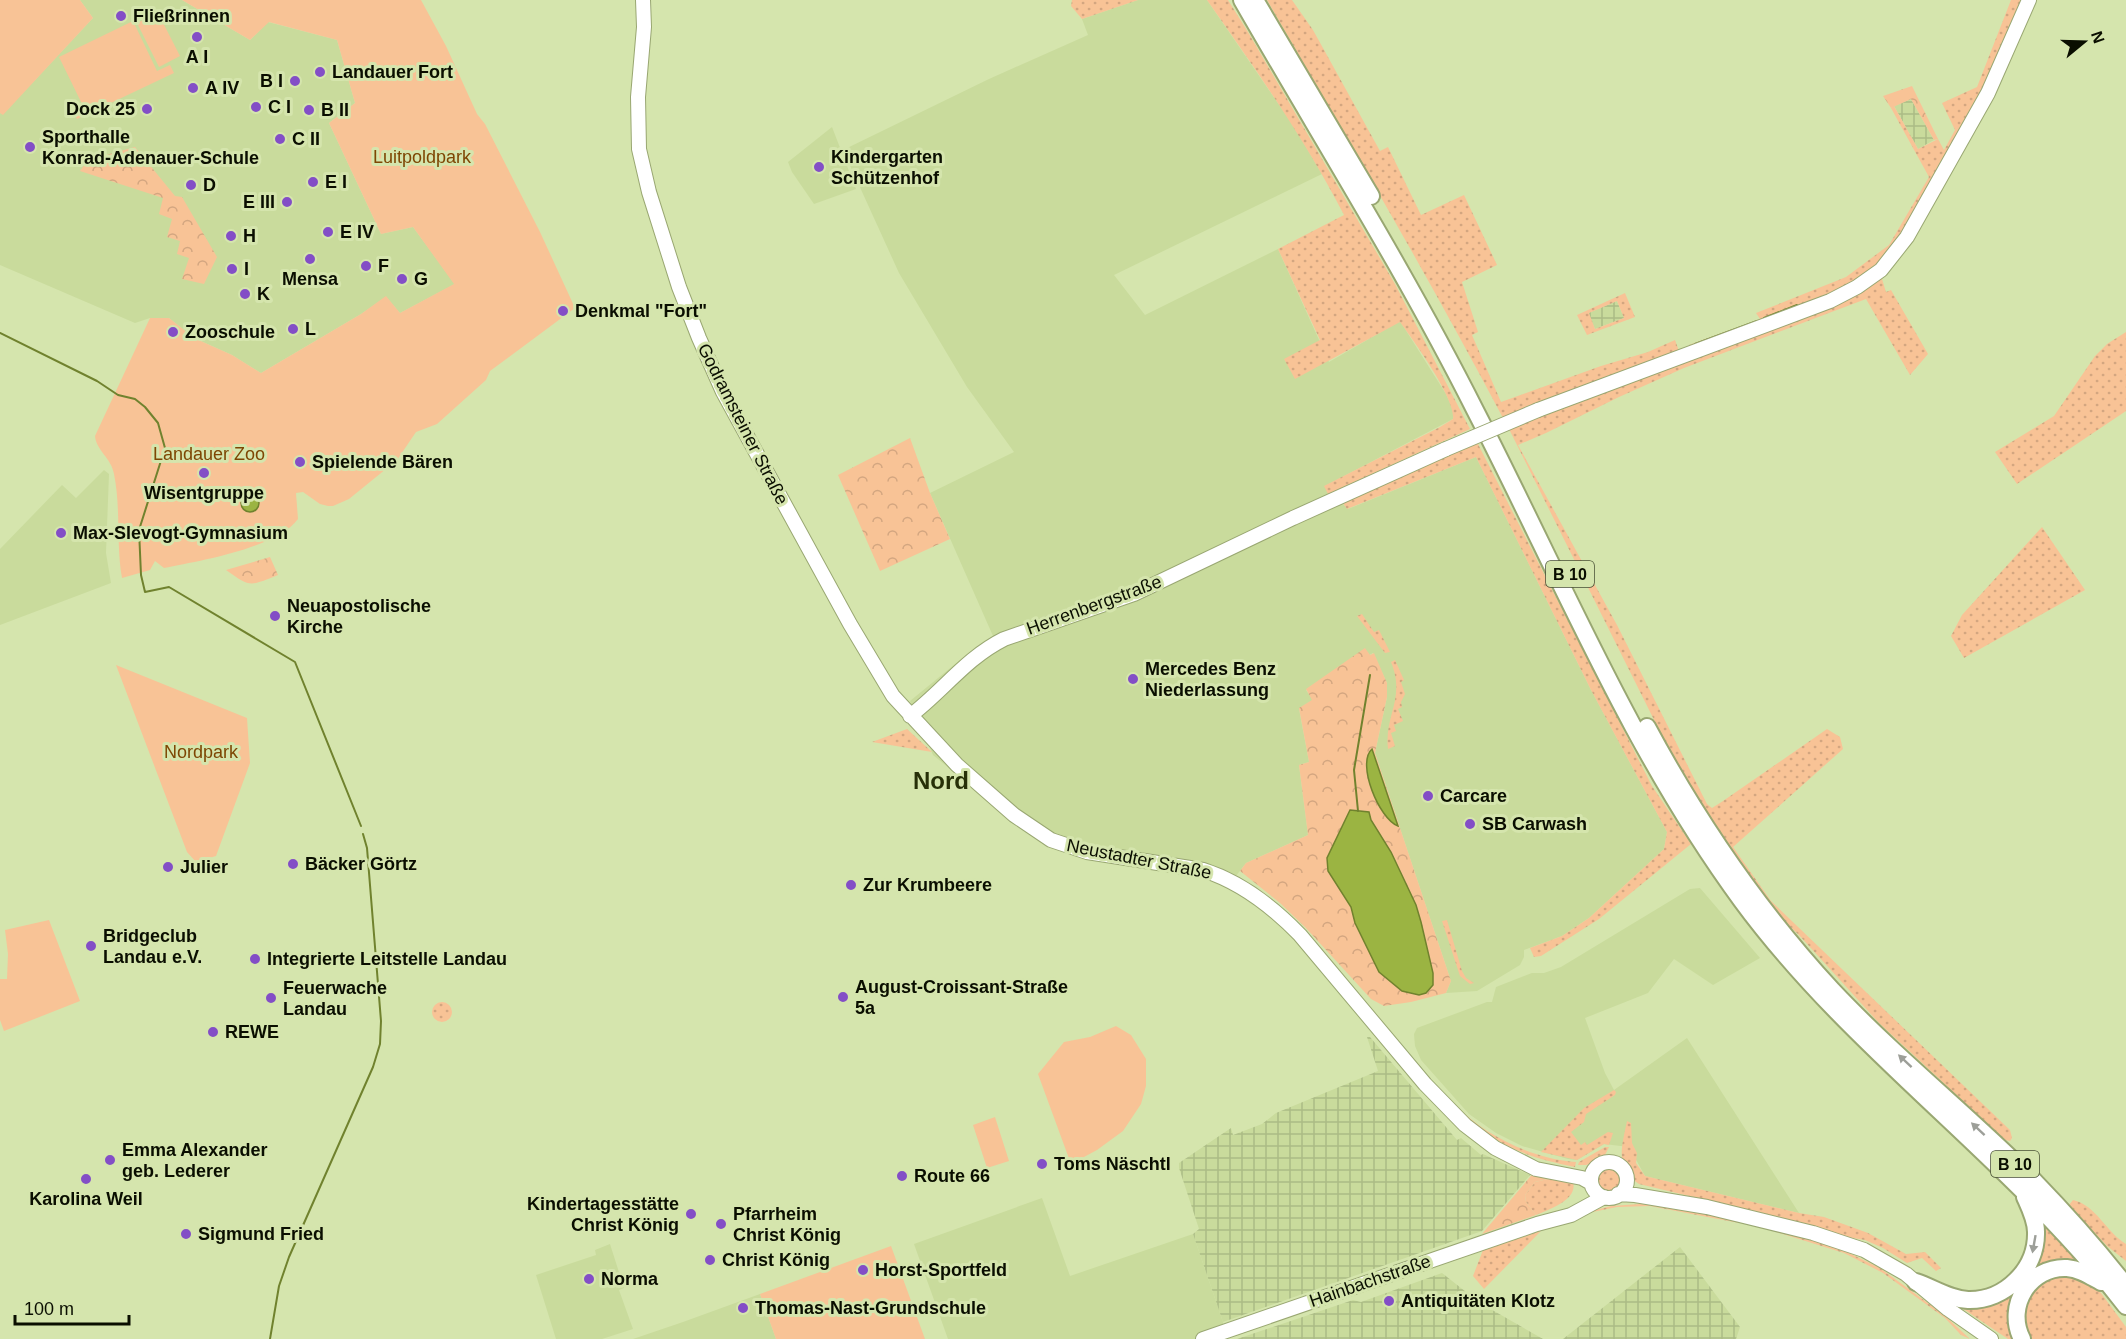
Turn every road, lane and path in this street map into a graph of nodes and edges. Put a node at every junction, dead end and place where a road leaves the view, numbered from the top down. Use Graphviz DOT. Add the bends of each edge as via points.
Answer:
graph roads {
  1 [pos="643,0"];
  2 [pos="1242,0"];
  3 [pos="1255,0"];
  4 [pos="2029,0"];
  5 [pos="910,716"];
  6 [pos="1515,1157"];
  7 [pos="1595,1168"];
  8 [pos="1626,1179"];
  9 [pos="1592,1185"];
  10 [pos="2021,1188"];
  11 [pos="1618,1194"];
  12 [pos="1604,1197"];
  13 [pos="1707,1207"];
  14 [pos="1577,1212"];
  15 [pos="1537,1224"];
  16 [pos="2079,1230"];
  17 [pos="2126,1266"];
  18 [pos="1916,1282"];
  19 [pos="2119,1287"];
  20 [pos="2126,1306"];
  21 [pos="1203,1339"];
  22 [pos="1991,1339"];
  23 [pos="2022,1339"];
  1 -- 5 [label="main road, Godramsteiner Straße" via="638,108 641,159 687,309 740,423 878,672"];
  2 -- 10 [label="highway, B 10" via="1431,327 1626,713 1700,841 1760,926 1812,986 1856,1033"];
  16 -- 3 [label="highway, B 10, one-way" via="2032,1179 1833,991 1768,915 1708,833 1636,708 1441,321"];
  4 -- 5 [label="main road, Herrenbergstraße, bridge" via="1988,93 1908,237 1881,270 1851,290 1538,410 1293,518 1134,594 999,642 969,661"];
  5 -- 6 [label="main road, Neustadter Straße" via="993,798 1051,840 1087,852 1203,870 1233,882 1268,905 1300,935 1449,1111 1481,1138"];
  6 -- 7 [label="main road, Neustadter Straße" via="1566,1168"];
  6 -- 9 [label="main road, Neustadter Straße" via="1536,1169 1582,1178"];
  7 -- 8 [label="main road" via="1605,1162 1616,1164"];
  7 -- 9 [label="main road"];
  8 -- 11 [label="main road"];
  8 -- 13 [label="main road" via="1636,1186 1685,1197"];
  9 -- 12 [label="main road"];
  9 -- 15 [label="main road, Hainbachstraße" via="1584,1198"];
  10 -- 18 [label="highway, one-way" via="2035,1223 2035,1242 2027,1267 2011,1286 1989,1297 1967,1300"];
  10 -- 19 [label="highway, B 10"];
  11 -- 12 [label="main road"];
  11 -- 13 [label="main road"];
  12 -- 14 [label="main road, Hainbachstraße"];
  13 -- 14 [label="main road" via="1634,1202"];
  13 -- 18 [label="main road" via="1864,1250"];
  14 -- 15 [label="main road, Hainbachstraße"];
  15 -- 21 [label="main road, Hainbachstraße"];
  16 -- 17 [label="highway"];
  16 -- 19 [label="highway, B 10"];
  18 -- 22 [label="main road"];
  19 -- 20 [label="highway, B 10"];
  19 -- 23 [label="highway" via="2077,1269 2060,1268 2040,1274 2018,1302 2017,1324"];
}
